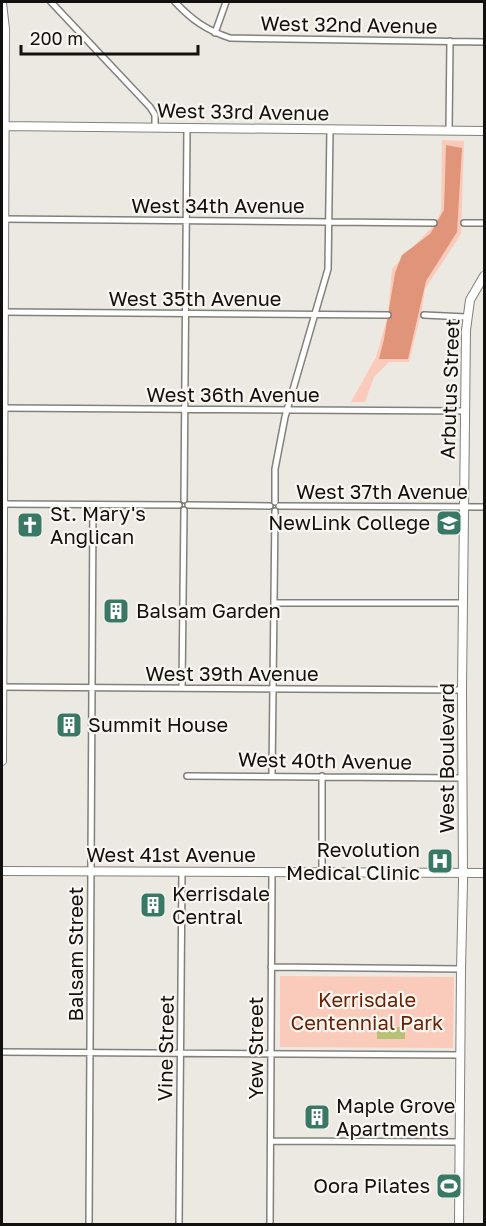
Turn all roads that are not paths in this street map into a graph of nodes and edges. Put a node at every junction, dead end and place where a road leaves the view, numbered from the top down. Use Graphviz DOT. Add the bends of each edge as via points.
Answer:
graph roads {
  1 [pos="51,2"];
  2 [pos="175,2"];
  3 [pos="226,2"];
  4 [pos="2,3"];
  5 [pos="214,33"];
  6 [pos="450,41"];
  7 [pos="484,42"];
  8 [pos="3,126"];
  9 [pos="155,127"];
  10 [pos="187,128"];
  11 [pos="330,129"];
  12 [pos="449,130"];
  13 [pos="484,130"];
  14 [pos="3,219"];
  15 [pos="186,221"];
  16 [pos="328,221"];
  17 [pos="434,223"];
  18 [pos="464,223"];
  19 [pos="484,223"];
  20 [pos="484,276"];
  21 [pos="2,312"];
  22 [pos="185,314"];
  23 [pos="314,315"];
  24 [pos="388,315"];
  25 [pos="424,315"];
  26 [pos="466,317"];
  27 [pos="2,408"];
  28 [pos="184,409"];
  29 [pos="287,410"];
  30 [pos="465,411"];
  31 [pos="2,504"];
  32 [pos="93,505"];
  33 [pos="184,505"];
  34 [pos="276,506"];
  35 [pos="464,507"];
  36 [pos="484,507"];
  37 [pos="274,603"];
  38 [pos="463,603"];
  39 [pos="2,687"];
  40 [pos="93,688"];
  41 [pos="182,688"];
  42 [pos="273,689"];
  43 [pos="462,690"];
  44 [pos="2,761"];
  45 [pos="187,776"];
  46 [pos="272,776"];
  47 [pos="321,777"];
  48 [pos="463,778"];
  49 [pos="2,871"];
  50 [pos="91,871"];
  51 [pos="182,872"];
  52 [pos="272,872"];
  53 [pos="322,873"];
  54 [pos="464,873"];
  55 [pos="484,873"];
  56 [pos="271,968"];
  57 [pos="461,969"];
  58 [pos="2,1053"];
  59 [pos="90,1054"];
  60 [pos="181,1054"];
  61 [pos="271,1054"];
  62 [pos="460,1055"];
  63 [pos="271,1141"];
  64 [pos="460,1142"];
  65 [pos="89,1224"];
  66 [pos="179,1224"];
  67 [pos="270,1224"];
  68 [pos="459,1224"];
  1 -- 9 [label="street" via="150,107"];
  2 -- 5 [label="street" via="190,18"];
  3 -- 5 [label="street"];
  4 -- 8 [label="street"];
  5 -- 6 [label="street, West 32nd Avenue" via="230,38"];
  6 -- 7 [label="street, West 32nd Avenue"];
  6 -- 12 [label="street"];
  8 -- 9 [label="street, West 33rd Avenue"];
  8 -- 14 [label="street"];
  9 -- 10 [label="street, West 33rd Avenue"];
  10 -- 11 [label="street, West 33rd Avenue"];
  10 -- 15 [label="street"];
  11 -- 12 [label="street, West 33rd Avenue"];
  11 -- 16 [label="street"];
  12 -- 13 [label="street, West 33rd Avenue"];
  14 -- 15 [label="street, West 34th Avenue"];
  14 -- 21 [label="street"];
  15 -- 16 [label="street, West 34th Avenue"];
  15 -- 22 [label="street"];
  16 -- 17 [label="street, West 34th Avenue"];
  16 -- 23 [label="street" via="327,269"];
  18 -- 19 [label="street"];
  20 -- 26 [label="street, Arbutus Street" via="470,300"];
  21 -- 22 [label="street, West 35th Avenue"];
  21 -- 27 [label="street"];
  22 -- 23 [label="street, West 35th Avenue"];
  22 -- 28 [label="street"];
  23 -- 24 [label="street, West 35th Avenue"];
  23 -- 29 [label="street"];
  25 -- 26 [label="street"];
  26 -- 30 [label="street, Arbutus Street"];
  27 -- 28 [label="street, West 36th Avenue"];
  27 -- 31 [label="street"];
  28 -- 29 [label="street, West 36th Avenue"];
  28 -- 33 [label="street"];
  29 -- 30 [label="street, West 36th Avenue"];
  29 -- 34 [label="street" via="276,469"];
  30 -- 35 [label="street, Arbutus Street"];
  31 -- 32 [label="street, West 37th Avenue"];
  31 -- 39 [label="street"];
  32 -- 33 [label="street, West 37th Avenue"];
  32 -- 40 [label="street, Balsam Street"];
  33 -- 34 [label="street, West 37th Avenue"];
  33 -- 41 [label="street"];
  34 -- 35 [label="street, West 37th Avenue"];
  34 -- 37 [label="street"];
  35 -- 36 [label="street, West 37th Avenue"];
  35 -- 38 [label="street, West Boulevard"];
  37 -- 38 [label="street"];
  37 -- 42 [label="street"];
  38 -- 43 [label="street, West Boulevard"];
  39 -- 40 [label="street, West 39th Avenue"];
  39 -- 44 [label="street"];
  40 -- 41 [label="street, West 39th Avenue"];
  40 -- 50 [label="street, Balsam Street"];
  41 -- 42 [label="street, West 39th Avenue"];
  42 -- 43 [label="street, West 39th Avenue"];
  42 -- 46 [label="street"];
  43 -- 48 [label="street, West Boulevard"];
  45 -- 46 [label="street, West 40th Avenue"];
  46 -- 47 [label="street, West 40th Avenue"];
  47 -- 48 [label="street, West 40th Avenue"];
  47 -- 53 [label="street"];
  48 -- 54 [label="street, West Boulevard"];
  49 -- 50 [label="street, West 41st Avenue"];
  50 -- 51 [label="street, West 41st Avenue"];
  50 -- 59 [label="street, Balsam Street"];
  51 -- 52 [label="street, West 41st Avenue"];
  51 -- 60 [label="street, Vine Street"];
  52 -- 53 [label="street, West 41st Avenue"];
  52 -- 56 [label="street, Yew Street"];
  53 -- 54 [label="street, West 41st Avenue"];
  54 -- 55 [label="street, West 41st Avenue"];
  54 -- 57 [label="street, West Boulevard"];
  56 -- 57 [label="street"];
  56 -- 61 [label="street, Yew Street"];
  57 -- 62 [label="street, West Boulevard"];
  58 -- 59 [label="street"];
  59 -- 60 [label="street"];
  59 -- 65 [label="street, Balsam Street"];
  60 -- 61 [label="street"];
  60 -- 66 [label="street, Vine Street"];
  61 -- 62 [label="street"];
  61 -- 63 [label="street, Yew Street"];
  62 -- 64 [label="street, West Boulevard"];
  63 -- 64 [label="street"];
  63 -- 67 [label="street, Yew Street"];
  64 -- 68 [label="street, West Boulevard"];
}
